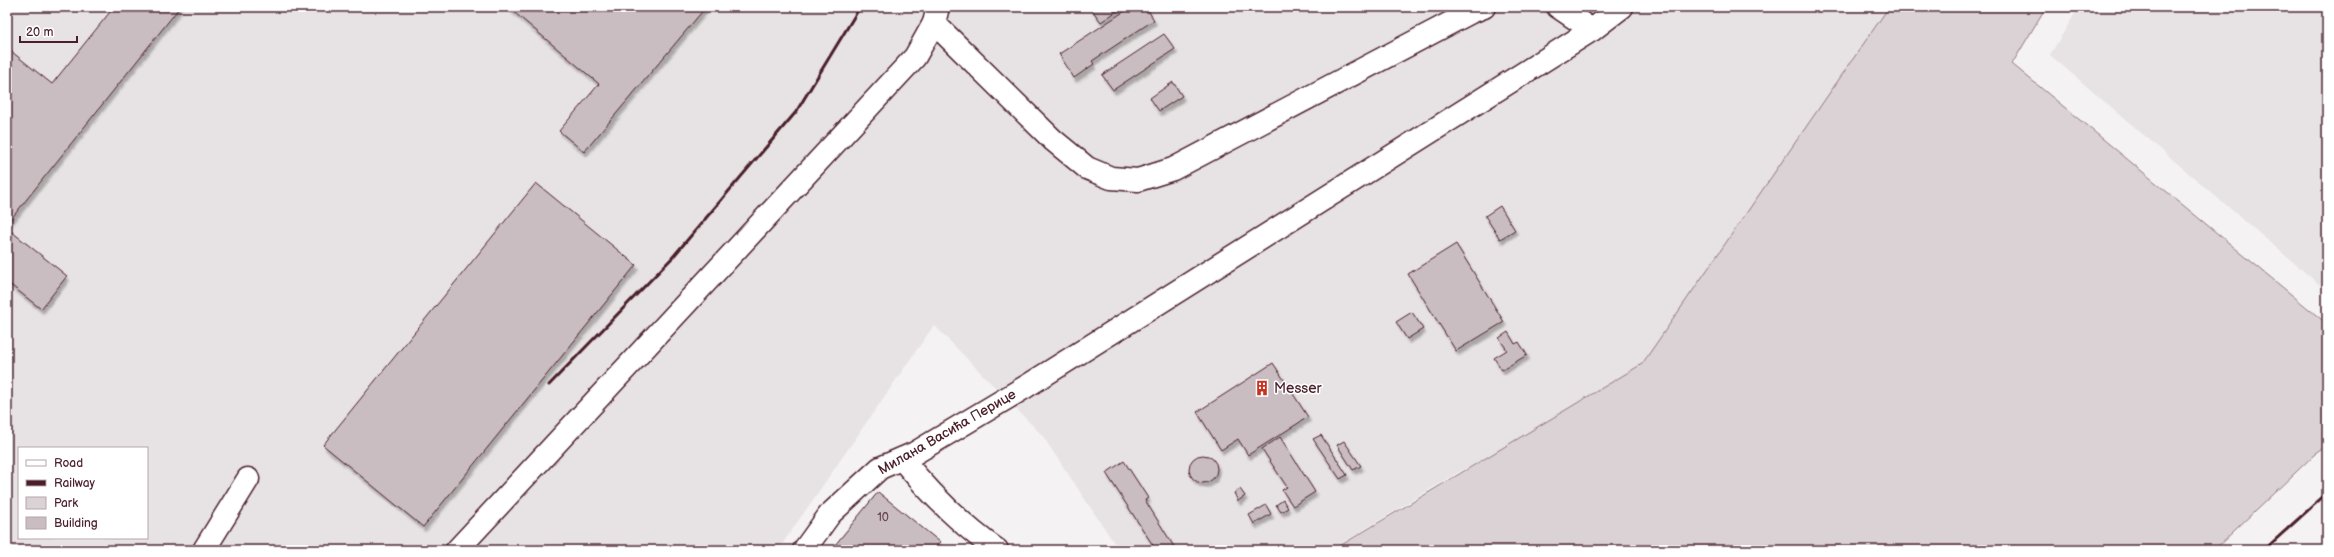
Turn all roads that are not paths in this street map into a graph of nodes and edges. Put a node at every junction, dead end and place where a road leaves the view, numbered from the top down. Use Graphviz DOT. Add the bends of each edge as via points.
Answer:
graph roads {
  1 [pos="1484,7"];
  2 [pos="1558,7"];
  3 [pos="1622,7"];
  4 [pos="936,15"];
  5 [pos="1592,30"];
  6 [pos="902,458"];
  7 [pos="248,479"];
  8 [pos="204,550"];
  9 [pos="457,550"];
  10 [pos="804,550"];
  11 [pos="997,550"];
  1 -- 4 [label="street" via="1173,169 1138,180 1111,178 1087,168 1053,140"];
  2 -- 5 [label="street"];
  3 -- 5 [label="street, Милана Васића Перице"];
  4 -- 9 [label="street" via="915,57"];
  5 -- 6 [label="street, Милана Васића Перице" via="1027,386 915,453"];
  6 -- 10 [label="street, Милана Васића Перице" via="880,468 836,509"];
  6 -- 11 [label="street" via="920,481 980,538"];
  7 -- 8 [label="street"];
}
